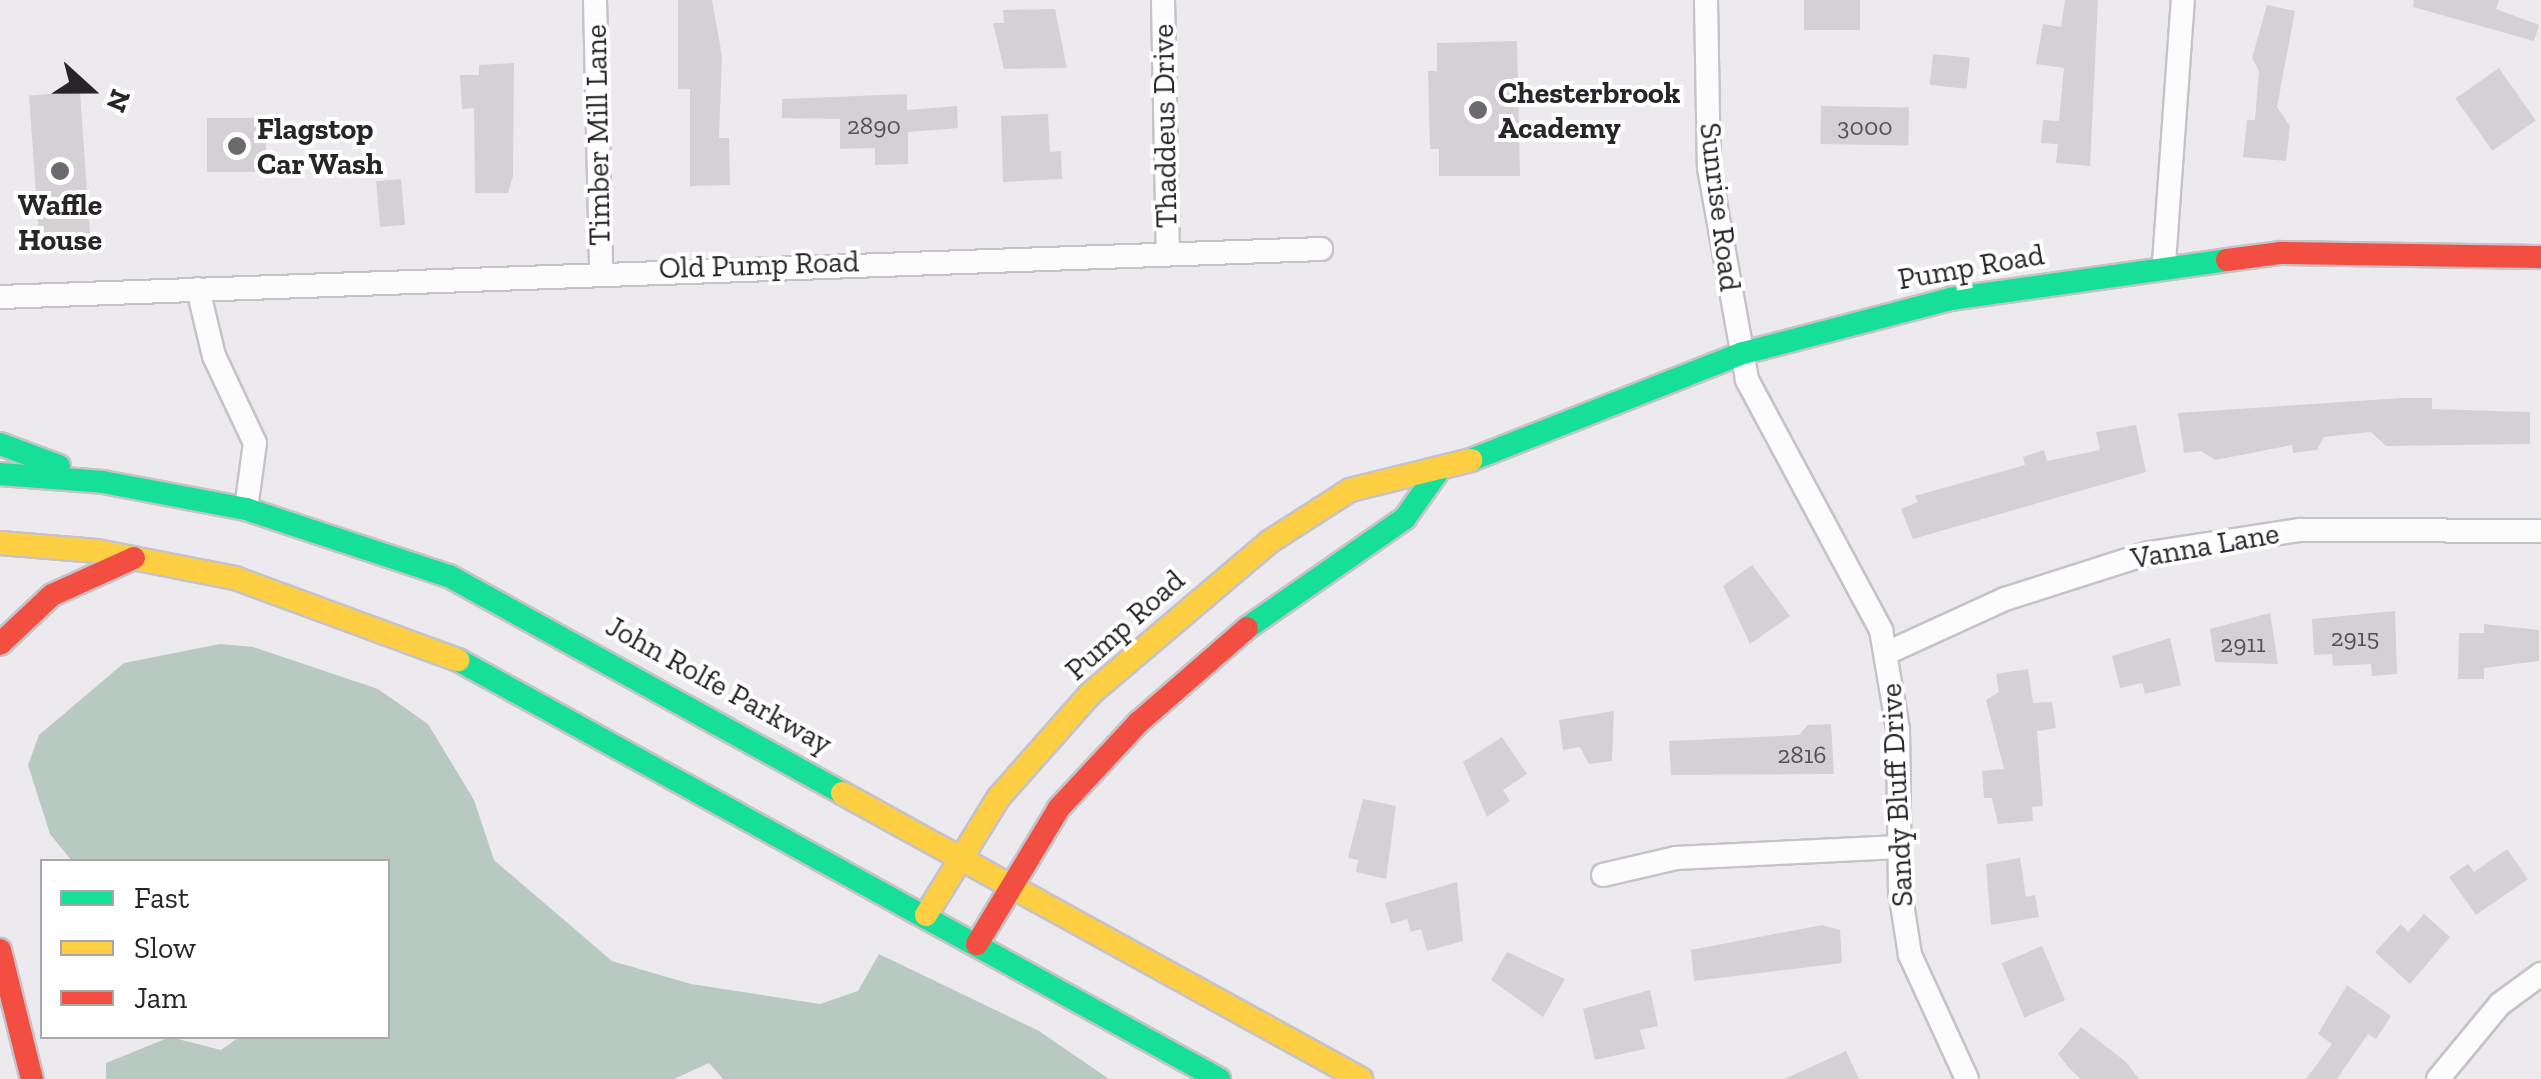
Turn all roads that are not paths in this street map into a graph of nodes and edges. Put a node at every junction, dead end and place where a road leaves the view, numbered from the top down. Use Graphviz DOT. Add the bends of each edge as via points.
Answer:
graph roads {
  1 [pos="595,0"];
  2 [pos="1163,0"];
  3 [pos="1706,0"];
  4 [pos="2183,0"];
  5 [pos="1322,249"];
  6 [pos="1168,252"];
  7 [pos="2541,257"];
  8 [pos="2164,263"];
  9 [pos="601,270"];
  10 [pos="198,288"];
  11 [pos="0,297"];
  12 [pos="1743,353"];
  13 [pos="0,444"];
  14 [pos="1437,473"];
  15 [pos="0,474"];
  16 [pos="103,482"];
  17 [pos="246,509"];
  18 [pos="2541,531"];
  19 [pos="0,543"];
  20 [pos="137,557"];
  21 [pos="0,644"];
  22 [pos="1886,654"];
  23 [pos="1899,847"];
  24 [pos="964,854"];
  25 [pos="1603,874"];
  26 [pos="1014,883"];
  27 [pos="926,915"];
  28 [pos="977,944"];
  29 [pos="0,950"];
  30 [pos="2541,974"];
  31 [pos="32,1079"];
  32 [pos="1218,1079"];
  33 [pos="1361,1079"];
  34 [pos="1967,1079"];
  35 [pos="2438,1079"];
  1 -- 9 [label="street, Timber Mill Lane"];
  2 -- 6 [label="street, Thaddeus Drive"];
  3 -- 12 [label="street, Sunrise Road" via="1709,168"];
  4 -- 8 [label="street"];
  5 -- 6 [label="street, Old Pump Road"];
  6 -- 9 [label="street, Old Pump Road"];
  7 -- 8 [label="main road, Pump Road" via="2280,253"];
  8 -- 12 [label="main road, Pump Road" via="1950,299"];
  9 -- 10 [label="street, Old Pump Road"];
  10 -- 11 [label="street, Old Pump Road"];
  10 -- 17 [label="street" via="214,356 256,443"];
  12 -- 14 [label="main road, Pump Road"];
  12 -- 22 [label="street, Sandy Bluff Drive" via="1752,396 1859,578"];
  13 -- 16 [label="main road"];
  14 -- 24 [label="main road, Pump Road" via="1350,490 1200,596 1090,694 999,797"];
  14 -- 26 [label="main road" via="1405,518 1239,633 1139,722 1059,808"];
  15 -- 16 [label="main road, John Rolfe Parkway"];
  16 -- 17 [label="main road, John Rolfe Parkway"];
  17 -- 24 [label="main road, John Rolfe Parkway" via="400,556 490,595"];
  18 -- 22 [label="street, Vanna Lane" via="2300,530 2149,553 2005,599"];
  19 -- 20 [label="main road"];
  20 -- 21 [label="main road" via="52,595"];
  20 -- 27 [label="main road" via="251,583 446,653"];
  22 -- 23 [label="street, Sandy Bluff Drive" via="1898,730"];
  23 -- 25 [label="street" via="1676,858"];
  23 -- 34 [label="street, Sandy Bluff Drive" via="1910,955"];
  24 -- 26 [label="main road, John Rolfe Parkway"];
  24 -- 27 [label="main road, Pump Road"];
  26 -- 28 [label="main road"];
  26 -- 33 [label="main road, John Rolfe Parkway"];
  27 -- 28 [label="main road"];
  28 -- 32 [label="main road"];
  29 -- 31 [label="main road"];
  30 -- 35 [label="street" via="2500,1004"];
}
